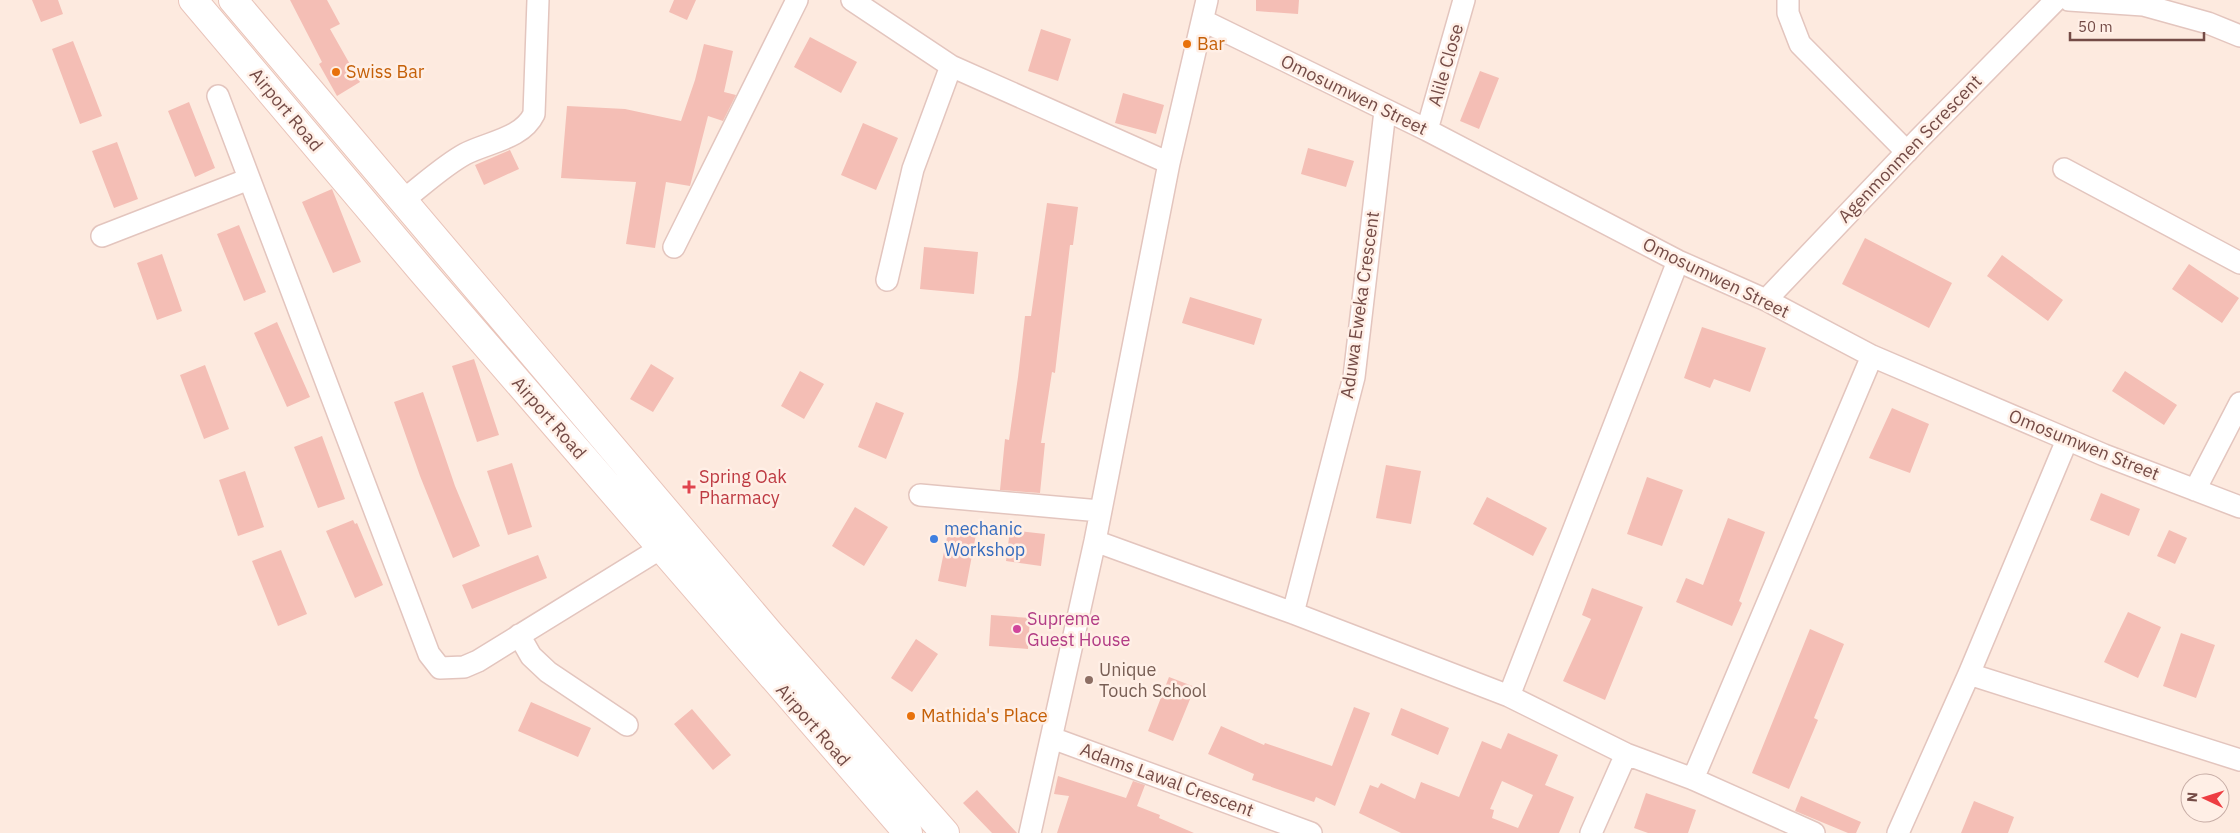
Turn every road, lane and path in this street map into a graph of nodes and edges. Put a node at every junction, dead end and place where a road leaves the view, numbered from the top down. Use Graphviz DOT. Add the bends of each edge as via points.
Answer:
graph roads {
  1 [pos="193,0"];
  2 [pos="233,0"];
  3 [pos="538,0"];
  4 [pos="797,0"];
  5 [pos="852,0"];
  6 [pos="1464,0"];
  7 [pos="1788,0"];
  8 [pos="2056,0"];
  9 [pos="2069,0"];
  10 [pos="1206,10"];
  11 [pos="2240,36"];
  12 [pos="951,66"];
  13 [pos="218,96"];
  14 [pos="1385,111"];
  15 [pos="1427,130"];
  16 [pos="1906,152"];
  17 [pos="1169,163"];
  18 [pos="2064,169"];
  19 [pos="249,178"];
  20 [pos="402,200"];
  21 [pos="102,236"];
  22 [pos="674,247"];
  23 [pos="1678,261"];
  24 [pos="2240,263"];
  25 [pos="887,280"];
  26 [pos="1766,300"];
  27 [pos="1872,356"];
  28 [pos="2240,403"];
  29 [pos="2068,440"];
  30 [pos="2195,490"];
  31 [pos="920,495"];
  32 [pos="2240,507"];
  33 [pos="1100,511"];
  34 [pos="1095,541"];
  35 [pos="661,548"];
  36 [pos="1293,613"];
  37 [pos="519,635"];
  38 [pos="760,643"];
  39 [pos="1969,674"];
  40 [pos="1509,696"];
  41 [pos="627,725"];
  42 [pos="1052,738"];
  43 [pos="1626,754"];
  44 [pos="2240,760"];
  45 [pos="1694,779"];
  46 [pos="908,833"];
  47 [pos="945,833"];
  48 [pos="1030,833"];
  49 [pos="1311,833"];
  50 [pos="1592,833"];
  51 [pos="1814,833"];
  52 [pos="1898,833"];
  1 -- 35 [label="main road, Airport Road"];
  2 -- 20 [label="main road, Airport Road"];
  3 -- 20 [label="street" via="534,114 529,124 464,155"];
  4 -- 22 [label="street"];
  5 -- 12 [label="street"];
  6 -- 15 [label="street, Alile Close"];
  7 -- 16 [label="street" via="1788,12 1800,44"];
  8 -- 16 [label="street, Agenmonmen Screscent"];
  9 -- 11 [label="street" via="2143,5 2208,22"];
  10 -- 14 [label="street, Omosumwen Street"];
  10 -- 17 [label="street"];
  12 -- 17 [label="street"];
  12 -- 25 [label="street" via="913,169"];
  13 -- 19 [label="street"];
  14 -- 15 [label="street, Omosumwen Street"];
  14 -- 36 [label="street, Aduwa Eweka Crescent" via="1354,377"];
  15 -- 23 [label="street, Omosumwen Street"];
  16 -- 26 [label="street, Agenmonmen Screscent"];
  17 -- 33 [label="street"];
  18 -- 24 [label="street"];
  19 -- 21 [label="street"];
  19 -- 37 [label="street" via="429,654 440,668 464,668"];
  20 -- 38 [label="main road, Airport Road"];
  23 -- 26 [label="street, Omosumwen Street"];
  23 -- 40 [label="street"];
  26 -- 27 [label="street, Omosumwen Street"];
  27 -- 29 [label="street, Omosumwen Street"];
  27 -- 45 [label="street"];
  28 -- 30 [label="street"];
  29 -- 30 [label="street, Omosumwen Street"];
  29 -- 39 [label="street"];
  30 -- 32 [label="street, Omosumwen Street"];
  31 -- 33 [label="street"];
  33 -- 34 [label="street"];
  34 -- 36 [label="street"];
  34 -- 42 [label="street"];
  35 -- 37 [label="street"];
  35 -- 38 [label="main road, Airport Road"];
  36 -- 40 [label="street"];
  37 -- 41 [label="street" via="531,656 548,672"];
  38 -- 46 [label="main road, Airport Road"];
  38 -- 47 [label="main road, Airport Road"];
  39 -- 44 [label="street"];
  39 -- 52 [label="street"];
  40 -- 43 [label="street"];
  42 -- 48 [label="street"];
  42 -- 49 [label="street, Adams Lawal Crescent"];
  43 -- 45 [label="street"];
  43 -- 50 [label="street"];
  45 -- 51 [label="street"];
}
